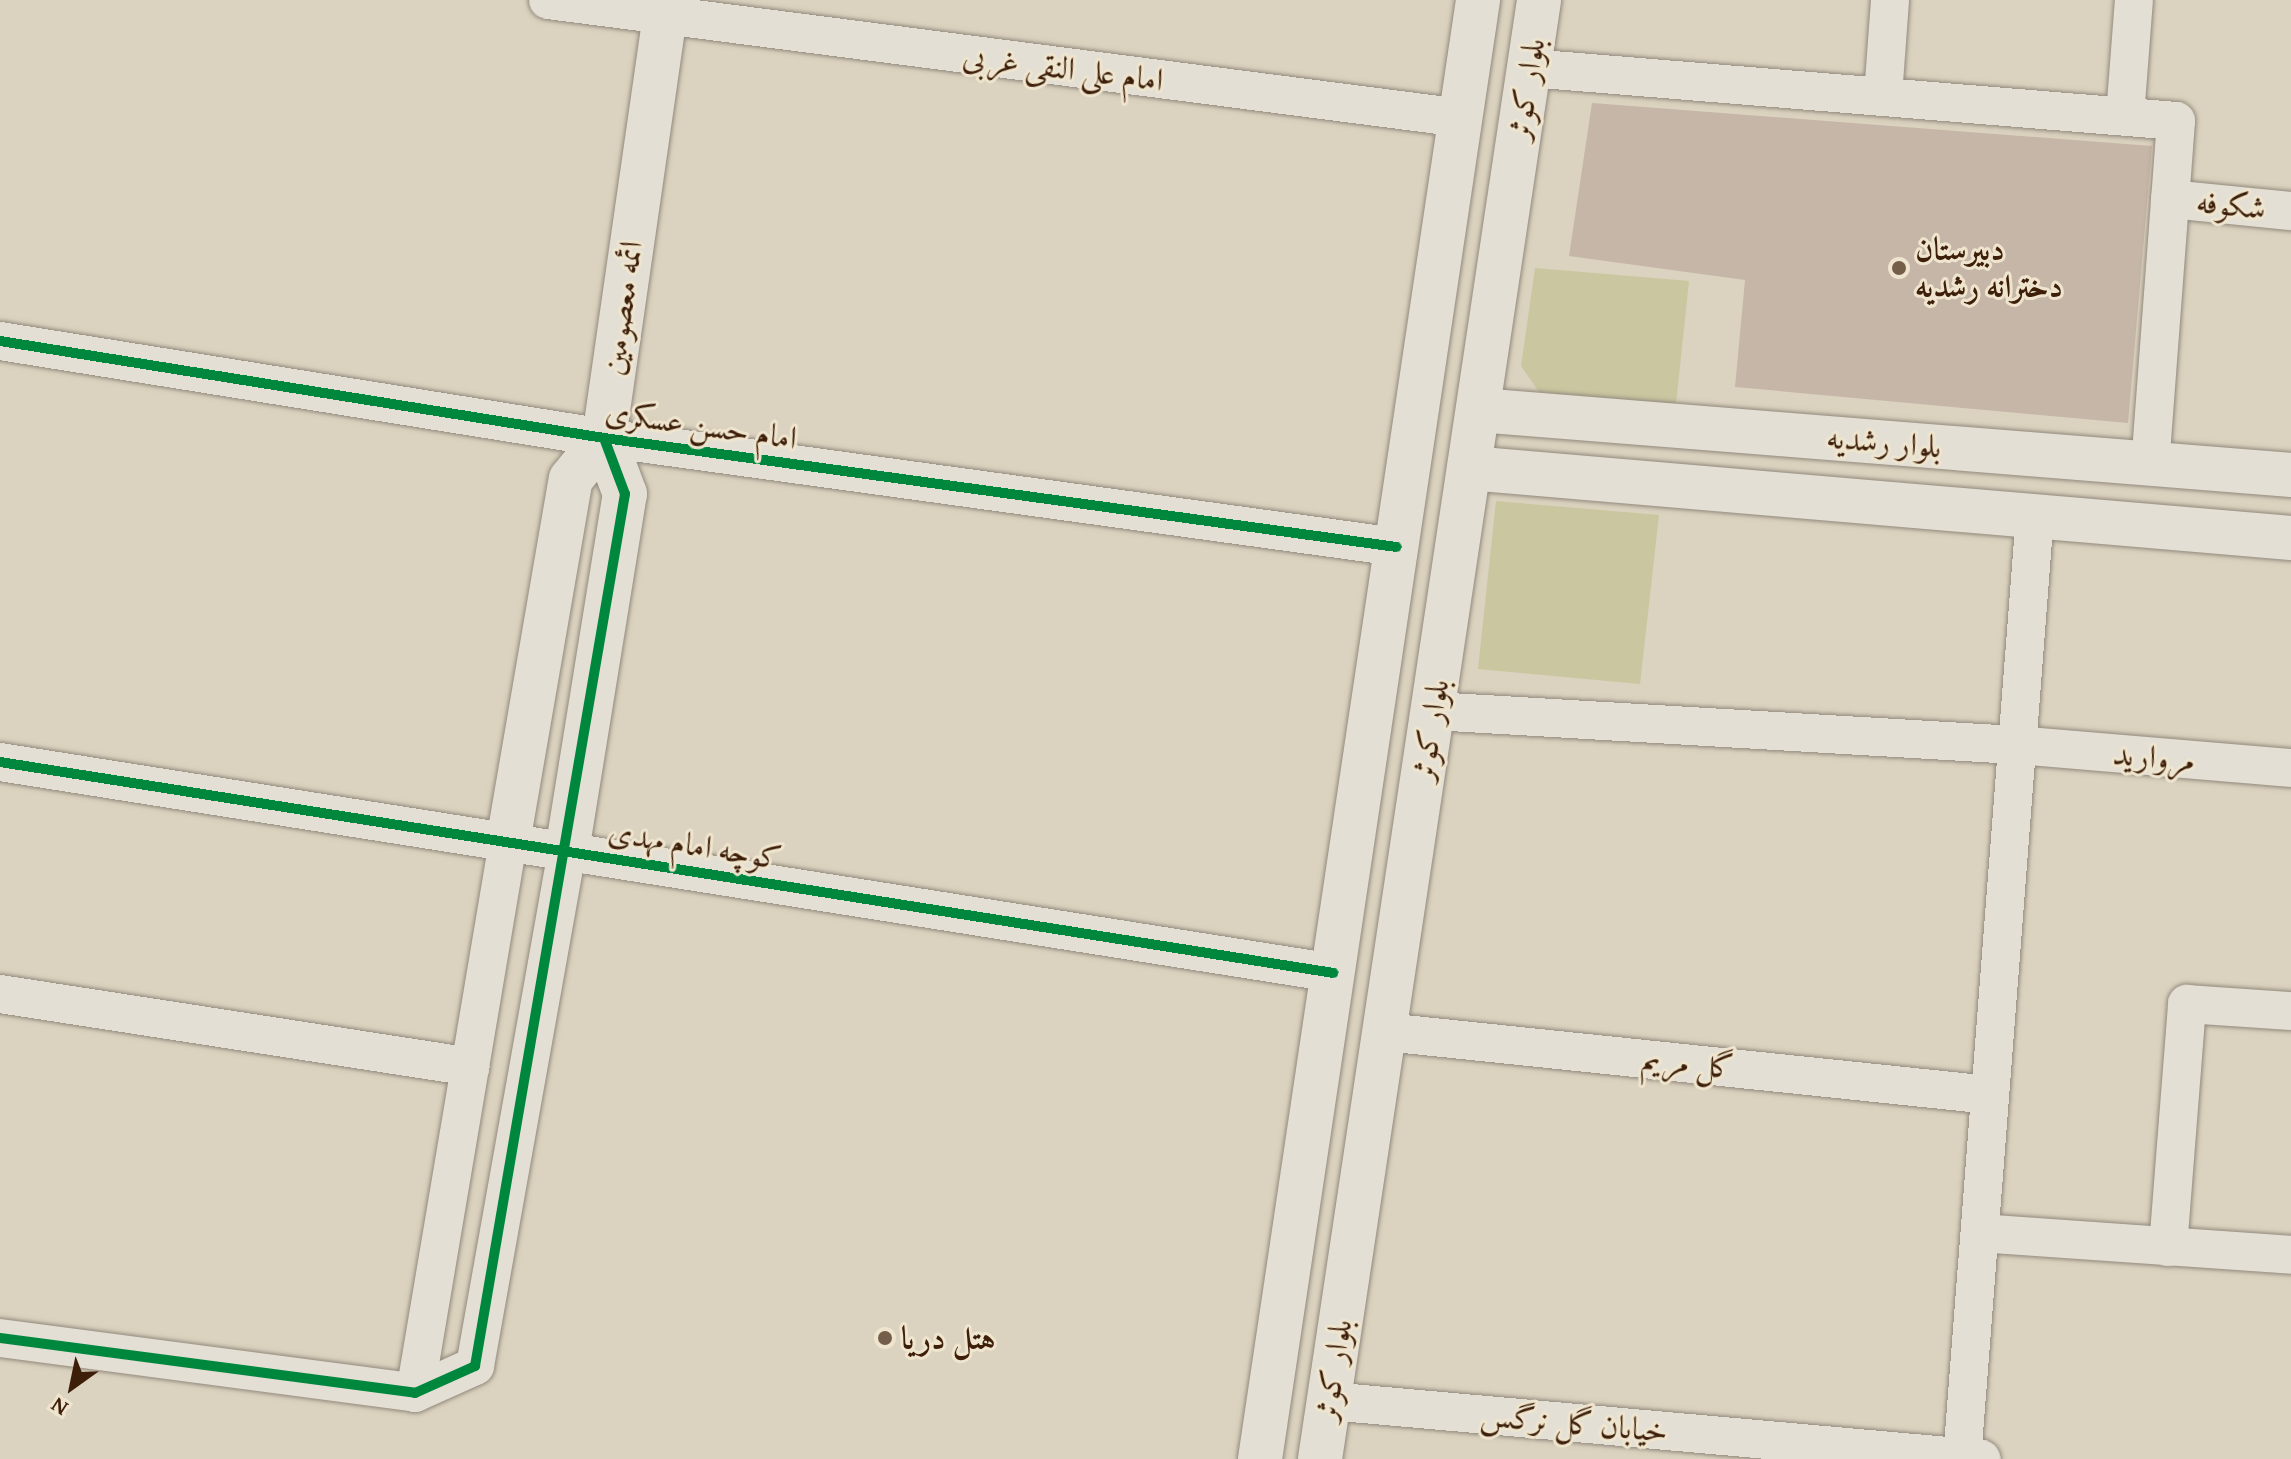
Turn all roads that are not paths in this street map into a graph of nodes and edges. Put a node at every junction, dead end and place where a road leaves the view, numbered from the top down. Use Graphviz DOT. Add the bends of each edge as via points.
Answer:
graph roads {
  1 [pos="548,0"];
  2 [pos="1478,0"];
  3 [pos="1539,0"];
  4 [pos="1890,0"];
  5 [pos="2134,0"];
  6 [pos="666,9"];
  7 [pos="1529,68"];
  8 [pos="1883,96"];
  9 [pos="2125,116"];
  10 [pos="1461,118"];
  11 [pos="2170,199"];
  12 [pos="2291,211"];
  13 [pos="0,341"];
  14 [pos="1478,410"];
  15 [pos="604,438"];
  16 [pos="2150,464"];
  17 [pos="1469,468"];
  18 [pos="2291,475"];
  19 [pos="2035,514"];
  20 [pos="2291,538"];
  21 [pos="1397,547"];
  22 [pos="1433,711"];
  23 [pos="2016,745"];
  24 [pos="0,762"];
  25 [pos="2291,768"];
  26 [pos="508,842"];
  27 [pos="567,851"];
  28 [pos="1333,973"];
  29 [pos="0,994"];
  30 [pos="2291,1011"];
  31 [pos="1385,1032"];
  32 [pos="470,1067"];
  33 [pos="1990,1095"];
  34 [pos="1980,1233"];
  35 [pos="2168,1247"];
  36 [pos="2291,1255"];
  37 [pos="0,1338"];
  38 [pos="415,1393"];
  39 [pos="1329,1401"];
  40 [pos="1968,1458"];
  41 [pos="1260,1459"];
  42 [pos="1320,1459"];
  1 -- 6 [label="street, امام علی النقی غربی"];
  2 -- 10 [label="main road, بلوار کوثر"];
  3 -- 7 [label="main road, بلوار کوثر"];
  4 -- 8 [label="street"];
  5 -- 9 [label="street"];
  6 -- 10 [label="street, امام علی النقی غربی"];
  6 -- 15 [label="main road, ائمه معصومین"];
  7 -- 8 [label="street"];
  7 -- 14 [label="main road, بلوار کوثر"];
  8 -- 9 [label="street"];
  9 -- 11 [label="street" via="2176,121"];
  10 -- 21 [label="main road, بلوار کوثر"];
  11 -- 12 [label="street, شکوفه"];
  11 -- 16 [label="street"];
  13 -- 15 [label="street, امام حسن عسکری"];
  14 -- 16 [label="main road, بلوار رشدیه"];
  14 -- 17 [label="main road, بلوار کوثر"];
  15 -- 21 [label="street, امام حسن عسکری"];
  15 -- 26 [label="main road" via="571,479"];
  15 -- 27 [label="main road" via="625,494"];
  16 -- 18 [label="main road, بلوار رشدیه"];
  17 -- 19 [label="main road"];
  17 -- 22 [label="main road, بلوار کوثر"];
  19 -- 20 [label="main road"];
  19 -- 23 [label="street"];
  21 -- 28 [label="main road, بلوار کوثر"];
  22 -- 23 [label="street, مروارید"];
  22 -- 31 [label="main road, بلوار کوثر"];
  23 -- 25 [label="street, مروارید"];
  23 -- 33 [label="street"];
  24 -- 26 [label="street, کوچه امام مهدی"];
  26 -- 27 [label="street, کوچه امام مهدی"];
  26 -- 32 [label="street"];
  27 -- 28 [label="street, کوچه امام مهدی"];
  27 -- 38 [label="street" via="475,1366"];
  28 -- 41 [label="main road, بلوار کوثر"];
  29 -- 32 [label="street"];
  30 -- 35 [label="street" via="2187,1004"];
  31 -- 33 [label="street, گل مریم"];
  31 -- 39 [label="main road, بلوار کوثر"];
  32 -- 38 [label="street"];
  33 -- 34 [label="street"];
  34 -- 35 [label="street"];
  34 -- 40 [label="street"];
  35 -- 36 [label="street"];
  37 -- 38 [label="street"];
  39 -- 40 [label="street, خیابان گل نرگس"];
  39 -- 42 [label="main road, بلوار کوثر"];
}
